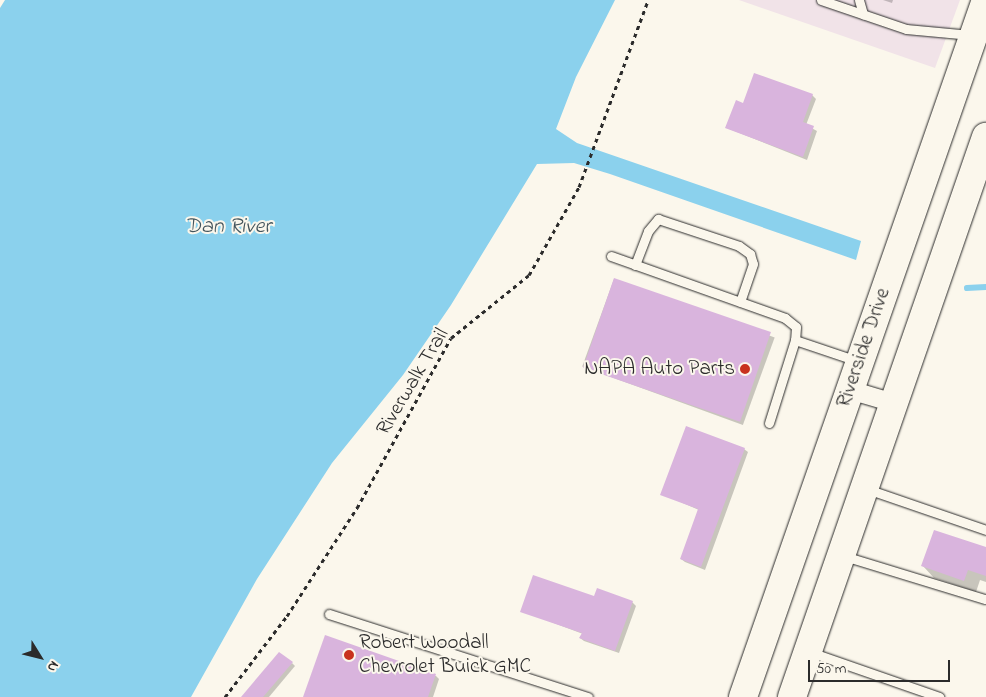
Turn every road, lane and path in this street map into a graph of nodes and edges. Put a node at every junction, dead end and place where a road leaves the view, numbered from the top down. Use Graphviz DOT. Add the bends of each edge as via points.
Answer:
graph roads {
  1 [pos="648,0"];
  2 [pos="821,0"];
  3 [pos="859,0"];
  4 [pos="986,0"];
  5 [pos="863,14"];
  6 [pos="974,36"];
  7 [pos="986,137"];
  8 [pos="611,256"];
  9 [pos="635,265"];
  10 [pos="740,302"];
  11 [pos="795,340"];
  12 [pos="859,362"];
  13 [pos="850,390"];
  14 [pos="894,404"];
  15 [pos="769,422"];
  16 [pos="864,488"];
  17 [pos="986,530"];
  18 [pos="841,556"];
  19 [pos="985,599"];
  20 [pos="329,614"];
  21 [pos="808,651"];
  22 [pos="225,697"];
  23 [pos="588,697"];
  24 [pos="743,697"];
  25 [pos="792,697"];
  26 [pos="939,697"];
  1 -- 22 [label="path, Riverwalk Trail" via="579,187 528,275 451,338 357,508 287,616"];
  2 -- 5 [label="lane"];
  3 -- 5 [label="lane"];
  4 -- 6 [label="main road, Riverside Drive"];
  5 -- 6 [label="lane" via="906,29"];
  6 -- 12 [label="main road, Riverside Drive"];
  7 -- 14 [label="main road"];
  8 -- 9 [label="lane"];
  9 -- 10 [label="lane"];
  9 -- 10 [label="lane" via="648,231 658,219 739,246 750,254 753,264"];
  10 -- 11 [label="lane" via="785,318 796,327"];
  11 -- 12 [label="lane"];
  11 -- 15 [label="lane"];
  12 -- 13 [label="main road, Riverside Drive"];
  13 -- 14 [label="street"];
  13 -- 24 [label="main road, Riverside Drive"];
  14 -- 16 [label="main road"];
  16 -- 17 [label="lane"];
  16 -- 18 [label="main road"];
  18 -- 19 [label="lane"];
  18 -- 21 [label="main road"];
  20 -- 23 [label="lane"];
  21 -- 25 [label="main road"];
  21 -- 26 [label="lane"];
}
